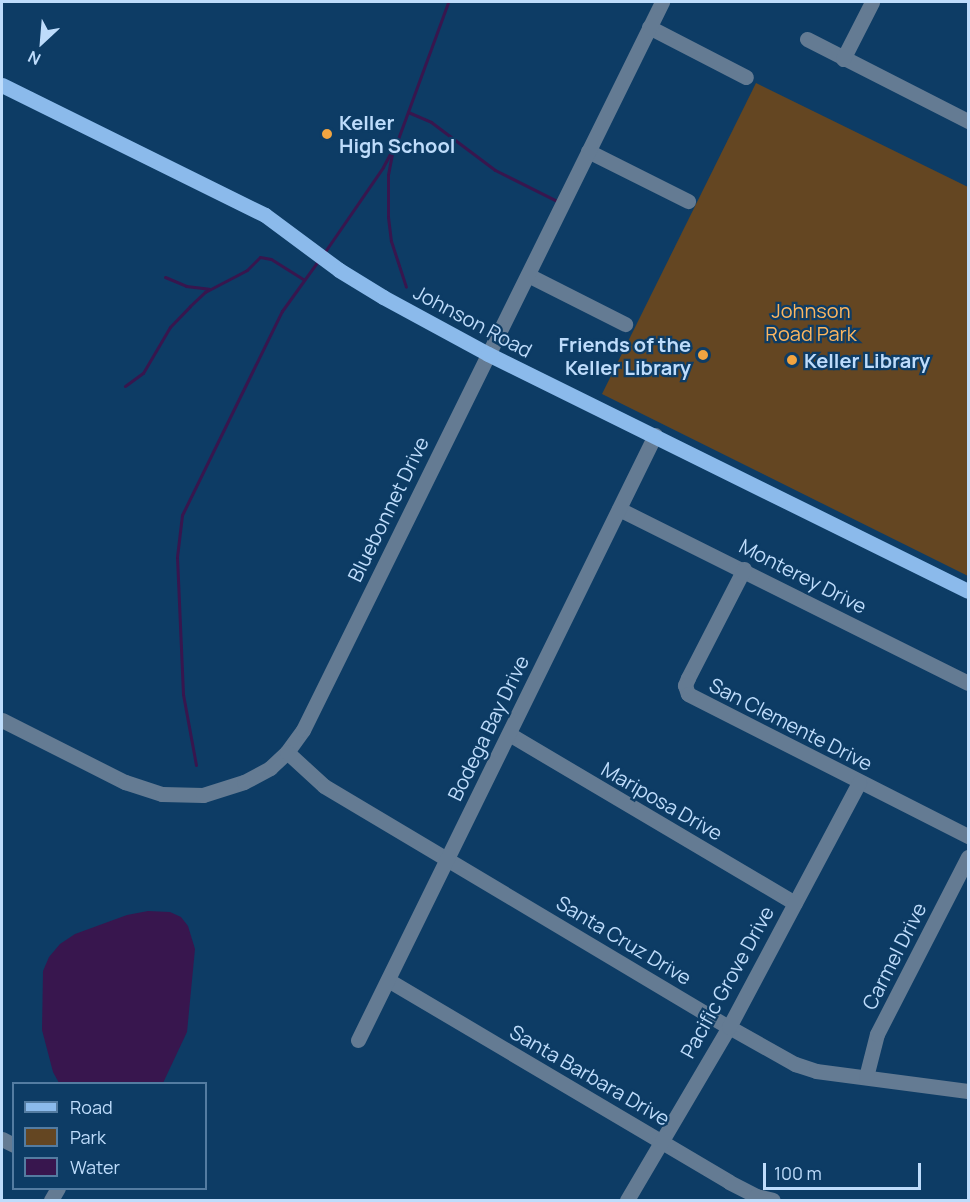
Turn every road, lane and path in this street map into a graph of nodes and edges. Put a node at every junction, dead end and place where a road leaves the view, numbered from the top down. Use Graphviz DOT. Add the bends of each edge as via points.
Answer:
graph roads {
  1 [pos="662,2"];
  2 [pos="872,2"];
  3 [pos="649,27"];
  4 [pos="807,39"];
  5 [pos="843,59"];
  6 [pos="746,76"];
  7 [pos="2,85"];
  8 [pos="969,121"];
  9 [pos="588,151"];
  10 [pos="688,201"];
  11 [pos="528,275"];
  12 [pos="625,324"];
  13 [pos="488,354"];
  14 [pos="656,435"];
  15 [pos="619,509"];
  16 [pos="744,569"];
  17 [pos="969,591"];
  18 [pos="969,682"];
  19 [pos="2,720"];
  20 [pos="509,734"];
  21 [pos="287,752"];
  22 [pos="859,782"];
  23 [pos="969,836"];
  24 [pos="447,858"];
  25 [pos="969,858"];
  26 [pos="795,903"];
  27 [pos="388,980"];
  28 [pos="729,1028"];
  29 [pos="358,1040"];
  30 [pos="866,1077"];
  31 [pos="969,1091"];
  32 [pos="661,1141"];
  33 [pos="627,1200"];
  34 [pos="773,1200"];
  1 -- 3 [label="street, Bluebonnet Drive"];
  2 -- 5 [label="street"];
  3 -- 6 [label="street"];
  3 -- 9 [label="street, Bluebonnet Drive"];
  4 -- 5 [label="street"];
  5 -- 8 [label="street"];
  7 -- 13 [label="main road, Johnson Road" via="265,215 339,270"];
  9 -- 10 [label="street"];
  9 -- 11 [label="street, Bluebonnet Drive"];
  11 -- 12 [label="street"];
  11 -- 13 [label="street, Bluebonnet Drive"];
  13 -- 14 [label="main road, Johnson Road"];
  13 -- 21 [label="street, Bluebonnet Drive" via="303,730"];
  14 -- 15 [label="street, Bodega Bay Drive"];
  14 -- 17 [label="main road, Johnson Road"];
  15 -- 16 [label="street, Monterey Drive"];
  15 -- 20 [label="street, Bodega Bay Drive"];
  16 -- 18 [label="street, Monterey Drive"];
  16 -- 22 [label="street, San Clemente Drive" via="688,678 688,694"];
  19 -- 21 [label="street, Bluebonnet Drive" via="125,782 162,794 203,795 244,782 270,768"];
  20 -- 24 [label="street, Bodega Bay Drive"];
  20 -- 26 [label="street, Mariposa Drive"];
  21 -- 24 [label="street, Santa Cruz Drive" via="324,786"];
  22 -- 23 [label="street, San Clemente Drive"];
  22 -- 26 [label="street, Pacific Grove Drive"];
  24 -- 27 [label="street, Bodega Bay Drive"];
  24 -- 28 [label="street, Santa Cruz Drive"];
  25 -- 30 [label="street, Carmel Drive" via="877,1034"];
  26 -- 28 [label="street, Pacific Grove Drive"];
  27 -- 29 [label="street, Bodega Bay Drive"];
  27 -- 32 [label="street, Santa Barbara Drive"];
  28 -- 30 [label="street, Santa Cruz Drive" via="795,1064 816,1071"];
  28 -- 32 [label="street, Pacific Grove Drive"];
  30 -- 31 [label="street, Santa Cruz Drive"];
  32 -- 33 [label="street, Pacific Grove Drive"];
  32 -- 34 [label="street, Santa Barbara Drive" via="747,1191"];
}
